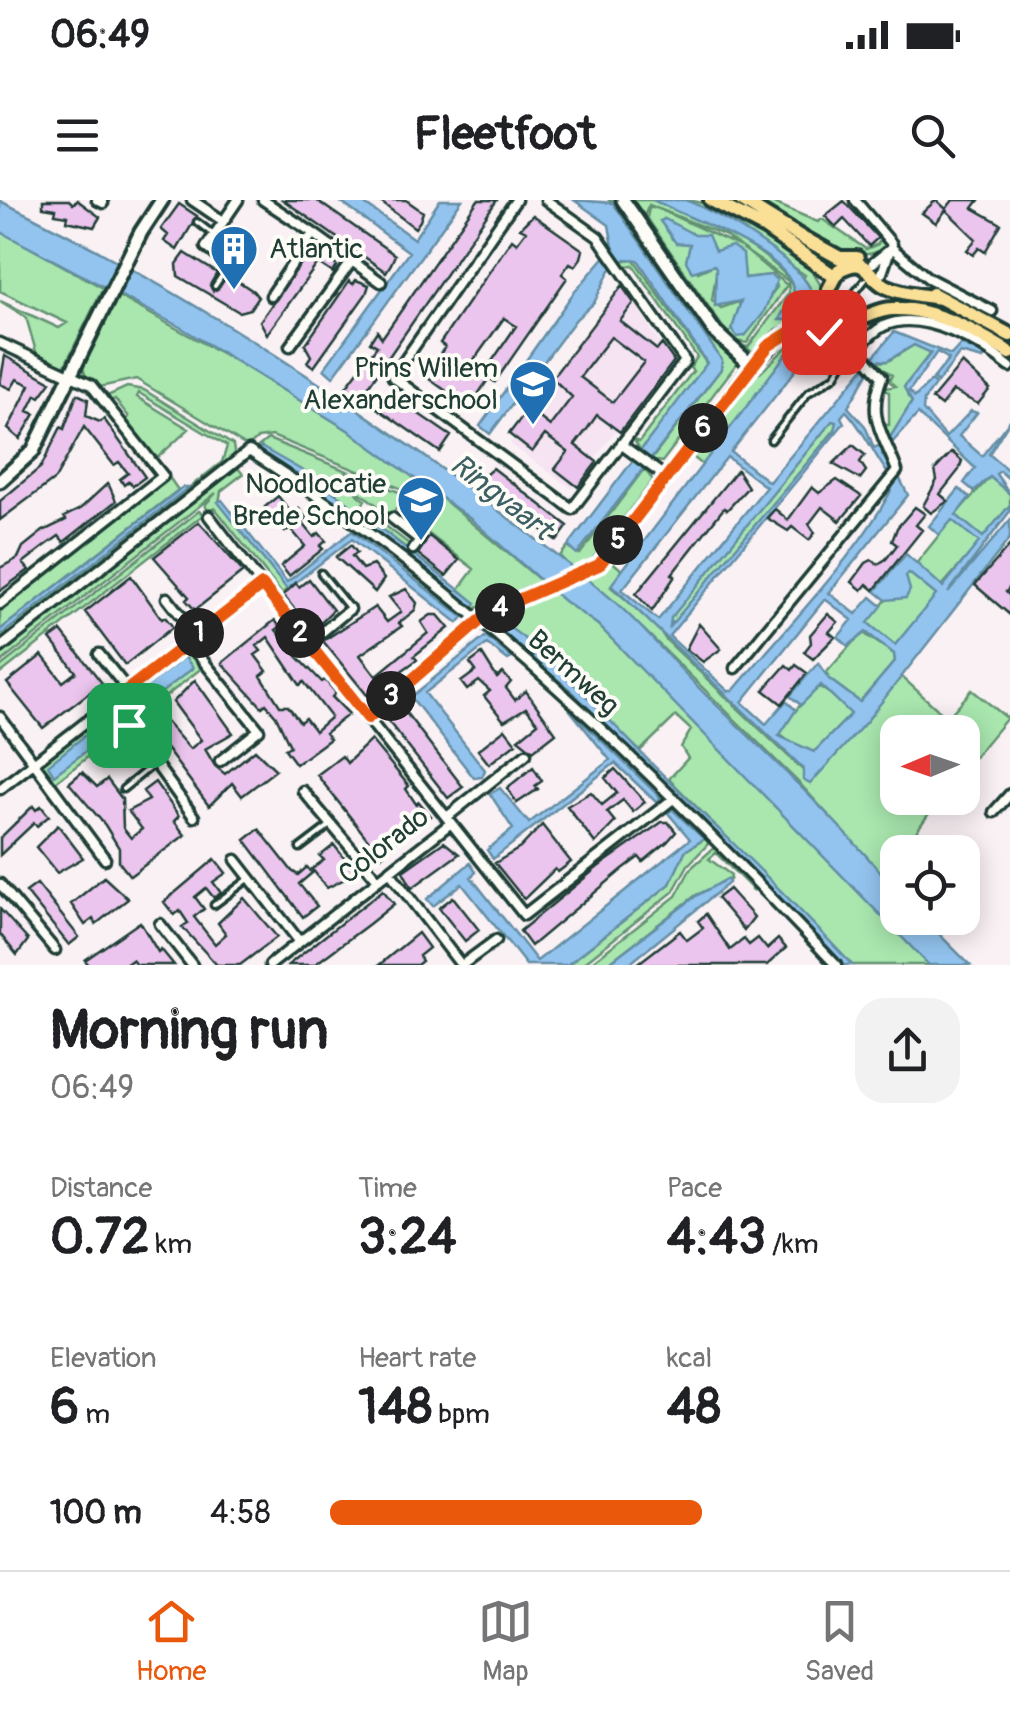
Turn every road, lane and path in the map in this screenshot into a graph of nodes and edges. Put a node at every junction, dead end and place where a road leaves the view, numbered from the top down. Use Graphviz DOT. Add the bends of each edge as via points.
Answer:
graph roads {
  1 [pos="162,200"];
  2 [pos="192,200"];
  3 [pos="238,200"];
  4 [pos="264,200"];
  5 [pos="516,200"];
  6 [pos="546,200"];
  7 [pos="623,200"];
  8 [pos="710,200"];
  9 [pos="741,200"];
  10 [pos="856,200"];
  11 [pos="223,221"];
  12 [pos="197,222"];
  13 [pos="313,233"];
  14 [pos="214,234"];
  15 [pos="806,247"];
  16 [pos="892,248"];
  17 [pos="352,261"];
  18 [pos="231,267"];
  19 [pos="868,271"];
  20 [pos="381,282"];
  21 [pos="215,286"];
  22 [pos="831,287"];
  23 [pos="271,296"];
  24 [pos="848,309"];
  25 [pos="992,311"];
  26 [pos="821,323"];
  27 [pos="1010,335"];
  28 [pos="0,342"];
  29 [pos="290,346"];
  30 [pos="853,350"];
  31 [pos="1010,352"];
  32 [pos="751,365"];
  33 [pos="1010,367"];
  34 [pos="71,374"];
  35 [pos="771,440"];
  36 [pos="622,445"];
  37 [pos="666,478"];
  38 [pos="0,481"];
  39 [pos="208,516"];
  40 [pos="392,518"];
  41 [pos="413,549"];
  42 [pos="403,562"];
  43 [pos="321,573"];
  44 [pos="262,585"];
  45 [pos="167,598"];
  46 [pos="0,604"];
  47 [pos="350,609"];
  48 [pos="482,624"];
  49 [pos="192,638"];
  50 [pos="309,643"];
  51 [pos="0,648"];
  52 [pos="99,654"];
  53 [pos="735,668"];
  54 [pos="127,689"];
  55 [pos="112,702"];
  56 [pos="0,717"];
  57 [pos="368,718"];
  58 [pos="526,754"];
  59 [pos="220,760"];
  60 [pos="154,764"];
  61 [pos="32,765"];
  62 [pos="0,789"];
  63 [pos="123,789"];
  64 [pos="304,791"];
  65 [pos="1010,794"];
  66 [pos="673,798"];
  67 [pos="994,812"];
  68 [pos="194,817"];
  69 [pos="448,820"];
  70 [pos="333,824"];
  71 [pos="300,848"];
  72 [pos="106,858"];
  73 [pos="236,860"];
  74 [pos="388,872"];
  75 [pos="250,878"];
  76 [pos="378,880"];
  77 [pos="0,884"];
  78 [pos="214,906"];
  79 [pos="160,924"];
  80 [pos="496,940"];
  81 [pos="299,941"];
  82 [pos="55,950"];
  83 [pos="192,965"];
  84 [pos="270,965"];
  85 [pos="461,965"];
  86 [pos="836,965"];
  1 -- 34 [label="street"];
  2 -- 11 [label="street"];
  3 -- 11 [label="street"];
  4 -- 13 [label="street"];
  5 -- 36 [label="street" via="393,377 572,510"];
  6 -- 36 [label="street" via="598,237 685,361"];
  7 -- 32 [label="street" via="714,332"];
  8 -- 15 [label="main road"];
  9 -- 15 [label="main road"];
  10 -- 16 [label="street"];
  11 -- 14 [label="street"];
  12 -- 14 [label="lane"];
  13 -- 17 [label="street"];
  13 -- 23 [label="street"];
  14 -- 18 [label="street" via="206,247"];
  15 -- 19 [label="main road"];
  15 -- 22 [label="main road"];
  16 -- 19 [label="street"];
  16 -- 25 [label="street" via="928,278"];
  17 -- 20 [label="street"];
  17 -- 29 [label="street"];
  18 -- 21 [label="lane"];
  19 -- 22 [label="main road"];
  19 -- 24 [label="lane"];
  19 -- 24 [label="main road" via="876,306"];
  19 -- 27 [label="main road"];
  22 -- 24 [label="main road"];
  22 -- 24 [label="main road"];
  22 -- 26 [label="street"];
  24 -- 26 [label="street"];
  24 -- 31 [label="main road" via="858,321 895,309 944,320"];
  26 -- 30 [label="street" via="832,347"];
  26 -- 32 [label="street" via="780,337"];
  28 -- 34 [label="street"];
  30 -- 33 [label="street" via="884,326 906,322 958,336"];
  30 -- 35 [label="lane"];
  30 -- 53 [label="street" via="882,377 876,431 897,471"];
  32 -- 37 [label="street"];
  34 -- 38 [label="street" via="33,451"];
  34 -- 46 [label="street" via="91,385 163,476"];
  36 -- 37 [label="street"];
  37 -- 48 [label="street" via="588,574 490,612"];
  39 -- 44 [label="street, Colorado"];
  40 -- 41 [label="street" via="420,540"];
  41 -- 42 [label="lane"];
  42 -- 48 [label="street, Bermweg"];
  42 -- 51 [label="street, Bermweg" via="249,451"];
  43 -- 47 [label="lane"];
  44 -- 49 [label="street"];
  44 -- 50 [label="street, Colorado"];
  45 -- 49 [label="street"];
  47 -- 50 [label="street"];
  48 -- 57 [label="street"];
  48 -- 66 [label="street, Bermweg"];
  49 -- 54 [label="street"];
  49 -- 59 [label="street" via="259,730"];
  50 -- 57 [label="street, Colorado"];
  52 -- 54 [label="street"];
  54 -- 55 [label="street"];
  55 -- 60 [label="street"];
  55 -- 61 [label="street"];
  56 -- 61 [label="street"];
  57 -- 69 [label="street, Colorado"];
  58 -- 69 [label="street"];
  60 -- 63 [label="lane"];
  60 -- 68 [label="street"];
  61 -- 62 [label="street"];
  61 -- 72 [label="street"];
  64 -- 70 [label="street"];
  65 -- 67 [label="street"];
  66 -- 69 [label="street" via="524,916"];
  66 -- 86 [label="street, Bermweg"];
  69 -- 74 [label="street, Colorado"];
  70 -- 71 [label="lane"];
  70 -- 76 [label="street"];
  73 -- 75 [label="street"];
  74 -- 76 [label="street, Colorado"];
  74 -- 85 [label="street"];
  75 -- 78 [label="lane"];
  75 -- 81 [label="street"];
  76 -- 81 [label="street, Colorado"];
  77 -- 82 [label="street"];
  79 -- 83 [label="street"];
  80 -- 85 [label="street"];
  81 -- 84 [label="street, Colorado"];
}
